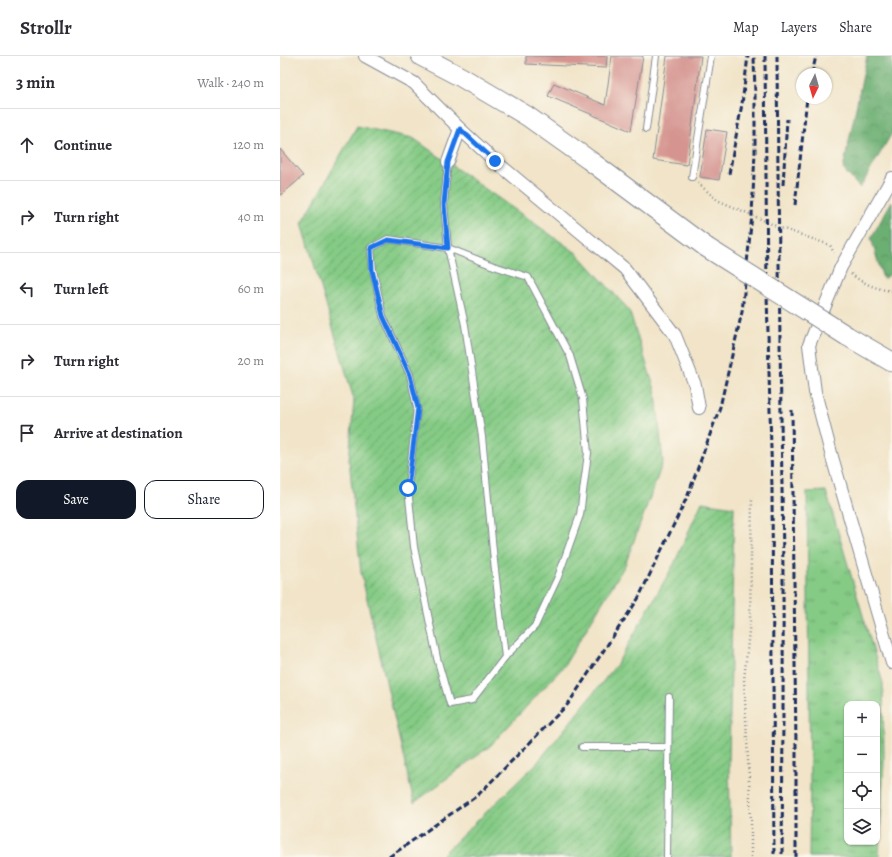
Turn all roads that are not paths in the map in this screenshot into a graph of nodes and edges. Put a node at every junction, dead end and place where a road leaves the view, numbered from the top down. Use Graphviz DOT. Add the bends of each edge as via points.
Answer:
graph roads {
  1 [pos="365,56"];
  2 [pos="421,56"];
  3 [pos="656,56"];
  4 [pos="711,56"];
  5 [pos="460,129"];
  6 [pos="646,129"];
  7 [pos="448,162"];
  8 [pos="692,177"];
  9 [pos="892,178"];
  10 [pos="448,248"];
  11 [pos="892,362"];
  12 [pos="699,408"];
  13 [pos="506,657"];
  14 [pos="892,663"];
  15 [pos="669,697"];
  16 [pos="582,747"];
  17 [pos="668,747"];
  18 [pos="667,857"];
  1 -- 5 [label="street" via="414,83"];
  2 -- 11 [label="main road, bridge" via="527,116 706,247"];
  3 -- 6 [label="lane"];
  4 -- 8 [label="lane"];
  5 -- 7 [label="street"];
  5 -- 12 [label="street" via="625,269 675,335 695,385"];
  7 -- 10 [label="lane" via="444,204"];
  9 -- 14 [label="street" via="842,267 809,345 815,392"];
  10 -- 13 [label="lane" via="465,325 482,437"];
  10 -- 13 [label="lane" via="528,277 570,356 583,399 588,453 580,515 558,577 534,626"];
  10 -- 13 [label="lane" via="388,240 371,248 372,270 383,316 410,375 418,408 408,488 414,547 437,658 450,704 472,700"];
  15 -- 17 [label="lane"];
  16 -- 17 [label="lane"];
  17 -- 18 [label="lane"];
}
